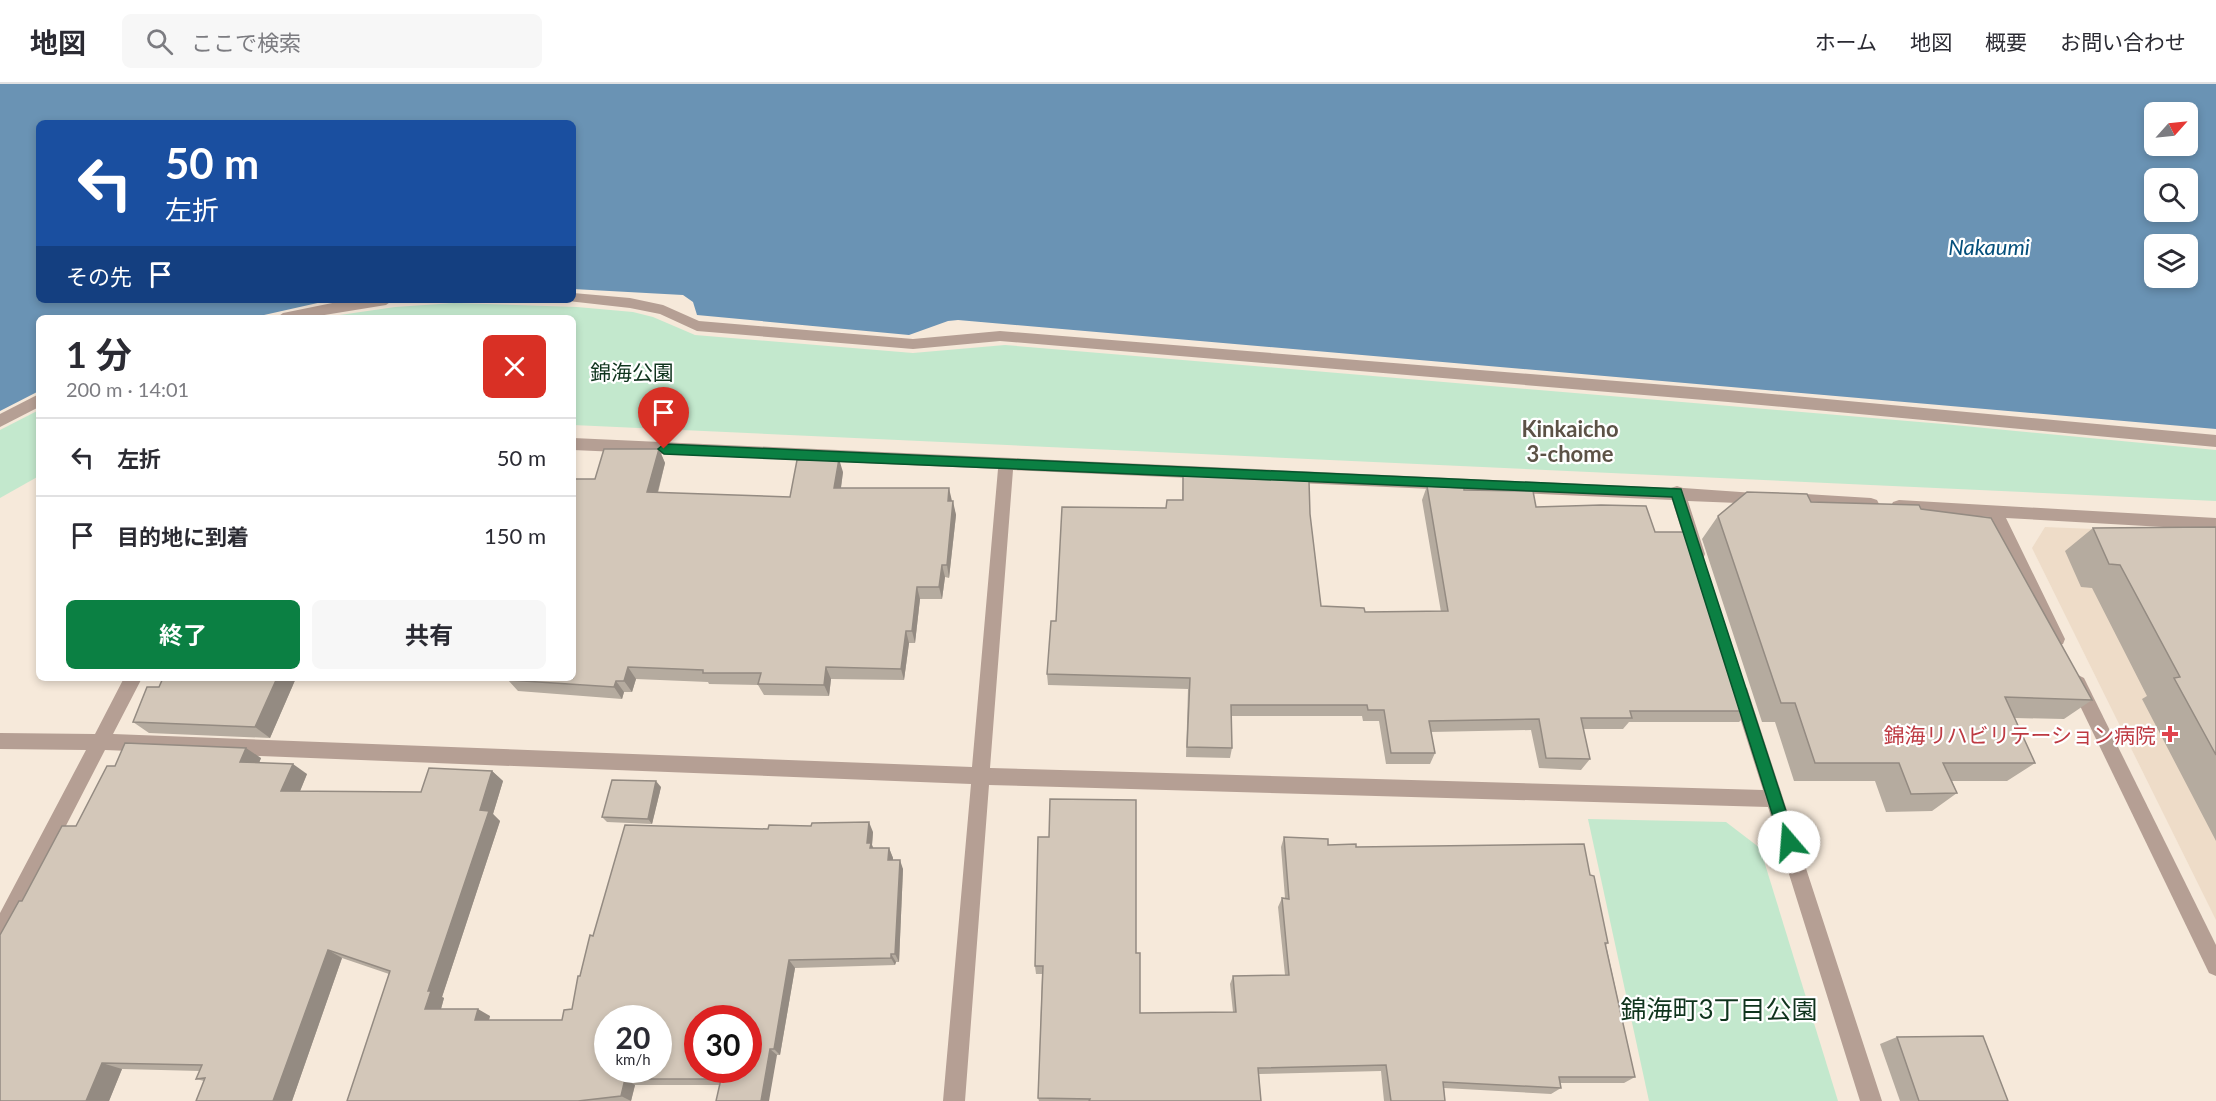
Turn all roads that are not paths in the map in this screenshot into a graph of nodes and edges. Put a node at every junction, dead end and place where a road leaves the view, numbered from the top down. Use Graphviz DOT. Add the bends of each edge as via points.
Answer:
graph roads {
  1 [pos="576,298"];
  2 [pos="362,303"];
  3 [pos="297,315"];
  4 [pos="36,402"];
  5 [pos="0,421"];
  6 [pos="2216,441"];
  7 [pos="576,444"];
  8 [pos="1006,464"];
  9 [pos="1677,492"];
  10 [pos="1995,512"];
  11 [pos="2216,524"];
  12 [pos="1702,572"];
  13 [pos="1735,674"];
  14 [pos="132,681"];
  15 [pos="0,741"];
  16 [pos="101,742"];
  17 [pos="979,776"];
  18 [pos="1775,799"];
  19 [pos="0,933"];
  20 [pos="2216,966"];
  21 [pos="954,1101"];
  22 [pos="1871,1101"];
  1 -- 6 [label="street" via="663,310 697,326 913,344 1000,336"];
  2 -- 3 [label="street"];
  4 -- 5 [label="street"];
  7 -- 8 [label="street"];
  8 -- 9 [label="street"];
  8 -- 17 [label="street"];
  9 -- 10 [label="street"];
  9 -- 12 [label="street"];
  10 -- 11 [label="street"];
  10 -- 20 [label="street"];
  13 -- 18 [label="street"];
  14 -- 16 [label="street"];
  15 -- 16 [label="street"];
  16 -- 17 [label="street"];
  16 -- 19 [label="street"];
  17 -- 18 [label="street"];
  17 -- 21 [label="street"];
  18 -- 22 [label="street"];
}
